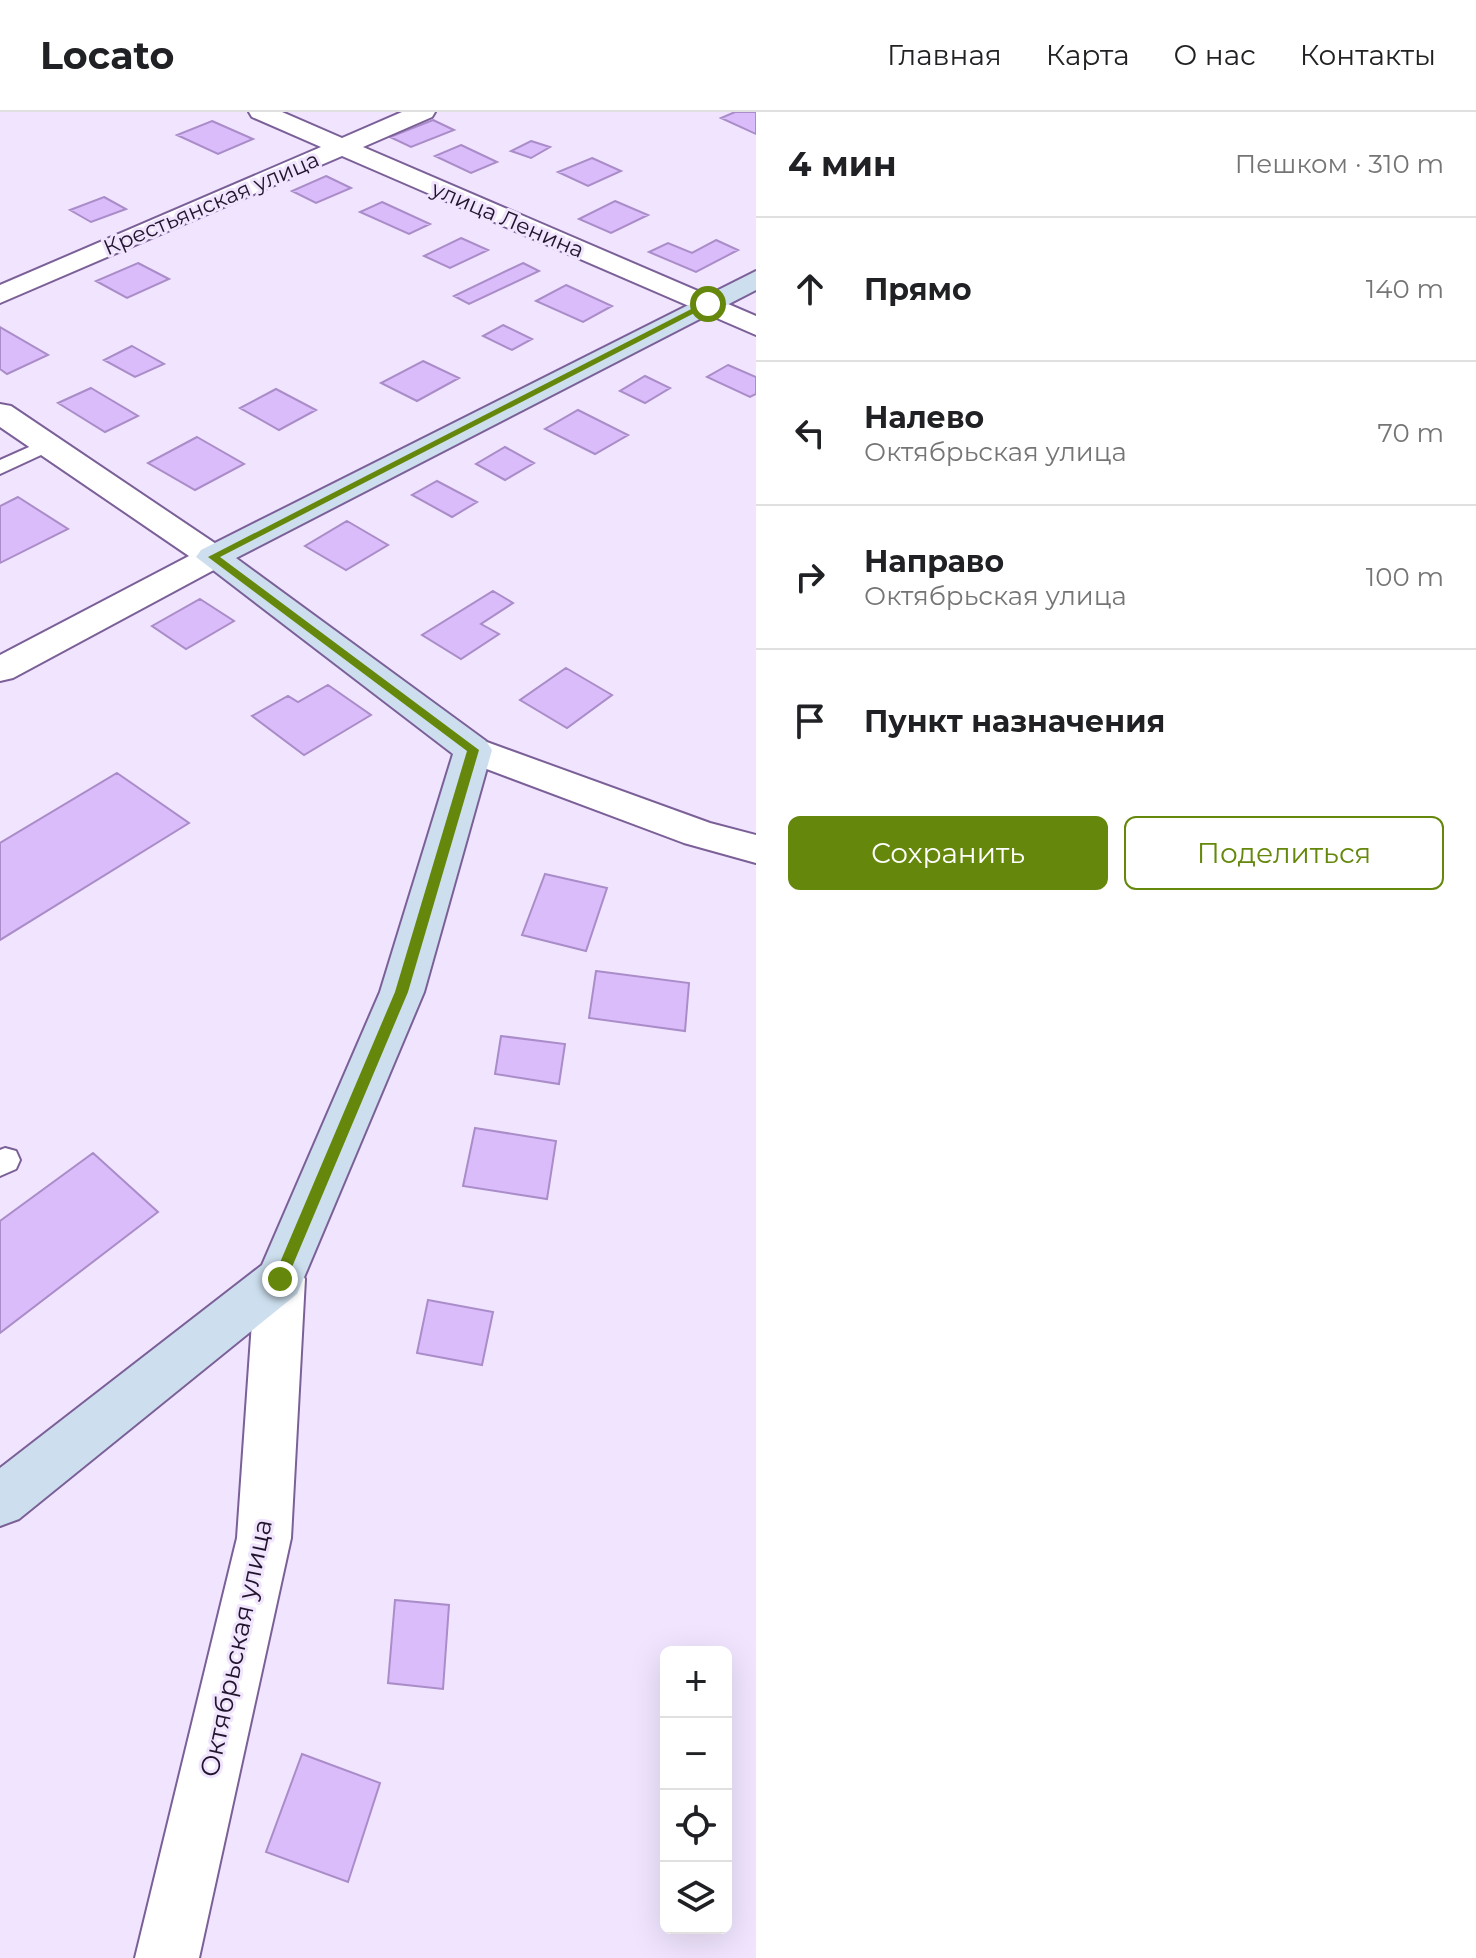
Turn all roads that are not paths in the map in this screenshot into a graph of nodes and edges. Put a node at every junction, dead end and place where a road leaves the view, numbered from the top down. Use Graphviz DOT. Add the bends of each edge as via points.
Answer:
graph roads {
  1 [pos="261,112"];
  2 [pos="423,112"];
  3 [pos="341,148"];
  4 [pos="756,279"];
  5 [pos="0,295"];
  6 [pos="708,304"];
  7 [pos="756,326"];
  8 [pos="2,417"];
  9 [pos="47,445"];
  10 [pos="0,468"];
  11 [pos="213,557"];
  12 [pos="0,670"];
  13 [pos="473,750"];
  14 [pos="756,849"];
  15 [pos="280,1279"];
  16 [pos="0,1501"];
  17 [pos="167,1958"];
  1 -- 3 [label="street, улица Ленина"];
  2 -- 3 [label="street, Крестьянская улица"];
  3 -- 5 [label="street, Крестьянская улица"];
  3 -- 6 [label="street, улица Ленина"];
  4 -- 6 [label="street"];
  6 -- 7 [label="street, улица Ленина"];
  6 -- 11 [label="street"];
  8 -- 9 [label="street"];
  9 -- 10 [label="lane"];
  9 -- 11 [label="street"];
  11 -- 12 [label="street"];
  11 -- 13 [label="street"];
  13 -- 14 [label="street" via="698,833"];
  13 -- 15 [label="street, Октябрьская улица" via="402,992"];
  15 -- 16 [label="street"];
  15 -- 17 [label="street, Октябрьская улица" via="264,1538"];
}
